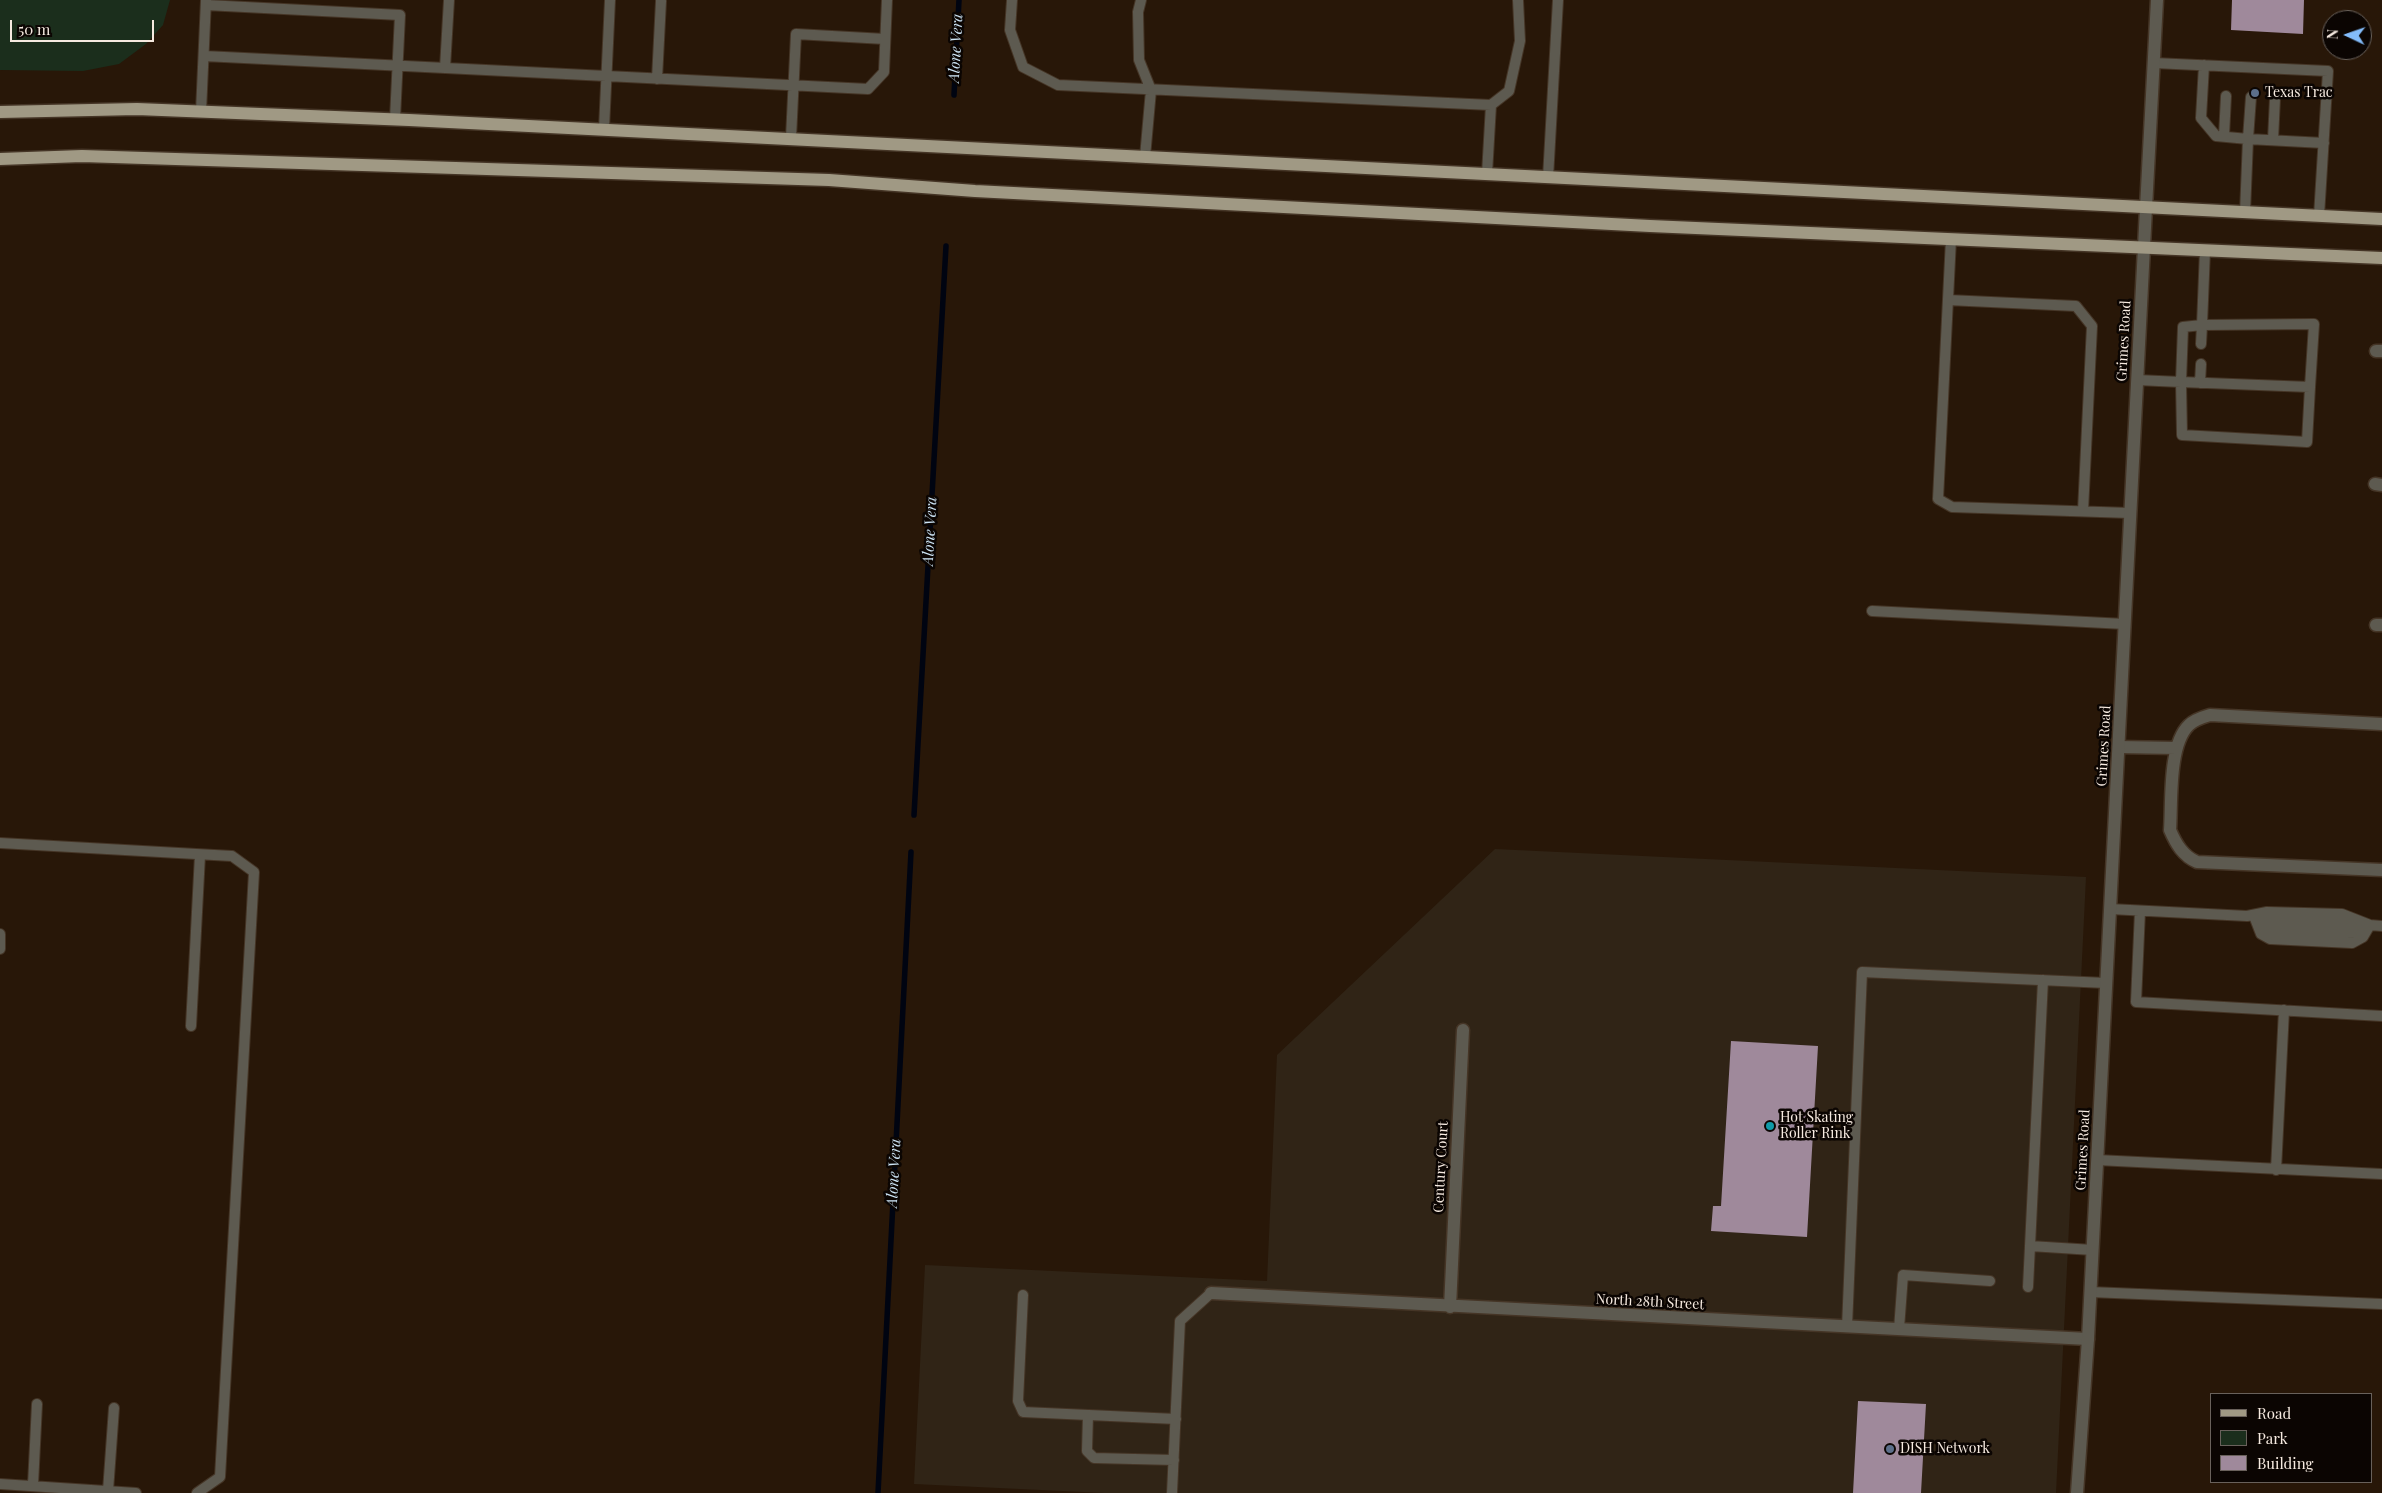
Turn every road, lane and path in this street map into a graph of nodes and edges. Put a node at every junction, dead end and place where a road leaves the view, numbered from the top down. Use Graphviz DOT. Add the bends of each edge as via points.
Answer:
graph roads {
  1 [pos="449,0"];
  2 [pos="610,0"];
  3 [pos="887,0"];
  4 [pos="1012,0"];
  5 [pos="1141,0"];
  6 [pos="1518,0"];
  7 [pos="1558,0"];
  8 [pos="2157,0"];
  9 [pos="660,1"];
  10 [pos="206,2"];
  11 [pos="885,39"];
  12 [pos="204,56"];
  13 [pos="2154,63"];
  14 [pos="397,66"];
  15 [pos="2204,66"];
  16 [pos="445,68"];
  17 [pos="607,76"];
  18 [pos="657,79"];
  19 [pos="794,86"];
  20 [pos="1151,90"];
  21 [pos="2226,96"];
  22 [pos="2251,97"];
  23 [pos="2275,98"];
  24 [pos="1492,105"];
  25 [pos="0,112"];
  26 [pos="201,112"];
  27 [pos="395,119"];
  28 [pos="604,129"];
  29 [pos="2224,136"];
  30 [pos="791,138"];
  31 [pos="2248,139"];
  32 [pos="2273,140"];
  33 [pos="2324,143"];
  34 [pos="1145,157"];
  35 [pos="0,159"];
  36 [pos="1487,174"];
  37 [pos="1548,178"];
  38 [pos="2146,208"];
  39 [pos="2245,213"];
  40 [pos="2319,216"];
  41 [pos="2382,219"];
  42 [pos="1951,239"];
  43 [pos="2144,248"];
  44 [pos="2205,250"];
  45 [pos="2382,258"];
  46 [pos="1948,300"];
  47 [pos="2202,325"];
  48 [pos="2201,344"];
  49 [pos="2201,364"];
  50 [pos="2138,380"];
  51 [pos="2181,382"];
  52 [pos="2200,383"];
  53 [pos="2310,387"];
  54 [pos="2083,511"];
  55 [pos="2130,513"];
  56 [pos="1872,611"];
  57 [pos="2125,624"];
  58 [pos="2382,724"];
  59 [pos="2119,747"];
  60 [pos="2176,748"];
  61 [pos="0,843"];
  62 [pos="200,855"];
  63 [pos="2382,870"];
  64 [pos="2110,910"];
  65 [pos="2140,911"];
  66 [pos="2254,916"];
  67 [pos="2370,925"];
  68 [pos="2382,926"];
  69 [pos="0,934"];
  70 [pos="0,949"];
  71 [pos="2043,980"];
  72 [pos="2106,983"];
  73 [pos="2284,1010"];
  74 [pos="2382,1016"];
  75 [pos="191,1026"];
  76 [pos="1463,1030"];
  77 [pos="2097,1160"];
  78 [pos="2276,1170"];
  79 [pos="2382,1174"];
  80 [pos="2030,1246"];
  81 [pos="2092,1250"];
  82 [pos="1990,1281"];
  83 [pos="2028,1287"];
  84 [pos="2090,1292"];
  85 [pos="1211,1293"];
  86 [pos="1023,1295"];
  87 [pos="2382,1304"];
  88 [pos="1450,1307"];
  89 [pos="1847,1327"];
  90 [pos="1899,1329"];
  91 [pos="2088,1339"];
  92 [pos="37,1404"];
  93 [pos="114,1408"];
  94 [pos="1088,1415"];
  95 [pos="1176,1419"];
  96 [pos="1174,1460"];
  97 [pos="0,1484"];
  98 [pos="32,1485"];
  99 [pos="108,1491"];
  100 [pos="136,1493"];
  101 [pos="197,1493"];
  102 [pos="1172,1493"];
  103 [pos="2077,1493"];
  1 -- 16 [label="lane"];
  2 -- 17 [label="lane"];
  3 -- 11 [label="lane"];
  4 -- 20 [label="lane" via="1010,30 1023,67 1058,85"];
  5 -- 20 [label="lane" via="1138,12 1139,60"];
  6 -- 24 [label="lane" via="1520,41 1509,91"];
  7 -- 37 [label="lane"];
  8 -- 13 [label="street, Grimes Road"];
  9 -- 18 [label="lane"];
  10 -- 12 [label="lane"];
  10 -- 14 [label="lane" via="400,15"];
  11 -- 19 [label="lane" via="884,72 868,89"];
  11 -- 19 [label="lane" via="796,34"];
  12 -- 14 [label="lane"];
  12 -- 26 [label="lane"];
  13 -- 15 [label="lane"];
  13 -- 38 [label="street, Grimes Road"];
  14 -- 16 [label="lane"];
  14 -- 27 [label="lane"];
  15 -- 29 [label="lane" via="2202,118 2216,136"];
  15 -- 33 [label="lane" via="2276,74 2328,71"];
  16 -- 17 [label="lane"];
  17 -- 18 [label="lane"];
  17 -- 28 [label="lane"];
  18 -- 19 [label="lane"];
  19 -- 30 [label="lane"];
  20 -- 24 [label="lane"];
  20 -- 34 [label="lane"];
  21 -- 29 [label="lane"];
  22 -- 31 [label="lane"];
  23 -- 32 [label="lane"];
  24 -- 36 [label="lane"];
  25 -- 26 [label="main road" via="117,109"];
  26 -- 27 [label="main road"];
  27 -- 28 [label="main road"];
  28 -- 30 [label="main road"];
  29 -- 31 [label="lane"];
  30 -- 34 [label="main road"];
  31 -- 32 [label="lane"];
  31 -- 39 [label="lane"];
  32 -- 33 [label="lane"];
  33 -- 40 [label="lane"];
  34 -- 36 [label="main road"];
  35 -- 42 [label="main road" via="82,156 829,180 1005,193"];
  36 -- 37 [label="main road"];
  37 -- 38 [label="main road"];
  38 -- 39 [label="main road"];
  38 -- 43 [label="street, Grimes Road"];
  39 -- 40 [label="main road"];
  40 -- 41 [label="main road"];
  42 -- 43 [label="main road"];
  42 -- 46 [label="lane"];
  43 -- 44 [label="main road"];
  43 -- 50 [label="street, Grimes Road"];
  44 -- 45 [label="main road"];
  44 -- 47 [label="lane"];
  46 -- 54 [label="lane" via="2076,306 2092,326"];
  46 -- 54 [label="lane" via="1938,499 1952,507"];
  47 -- 48 [label="lane"];
  47 -- 51 [label="lane" via="2184,327"];
  47 -- 53 [label="lane" via="2314,324"];
  49 -- 52 [label="lane"];
  50 -- 51 [label="lane"];
  50 -- 55 [label="street, Grimes Road"];
  51 -- 52 [label="lane"];
  51 -- 53 [label="lane" via="2182,435 2307,442"];
  52 -- 53 [label="lane"];
  54 -- 55 [label="lane"];
  55 -- 57 [label="street, Grimes Road"];
  56 -- 57 [label="lane"];
  57 -- 59 [label="street, Grimes Road"];
  58 -- 60 [label="street" via="2210,715 2190,723"];
  59 -- 60 [label="street"];
  59 -- 64 [label="street, Grimes Road"];
  60 -- 63 [label="street" via="2170,830 2191,859 2197,862"];
  61 -- 62 [label="lane"];
  62 -- 75 [label="lane"];
  62 -- 101 [label="lane" via="232,856 254,872 220,1477"];
  64 -- 65 [label="lane"];
  64 -- 72 [label="street, Grimes Road"];
  65 -- 66 [label="lane"];
  65 -- 73 [label="lane" via="2136,1002"];
  66 -- 67 [label="lane" via="2267,912 2342,914"];
  66 -- 67 [label="lane" via="2262,928 2271,930 2355,933"];
  67 -- 68 [label="lane"];
  69 -- 70 [label="lane"];
  71 -- 72 [label="lane"];
  71 -- 80 [label="lane"];
  71 -- 89 [label="lane" via="1862,972"];
  72 -- 77 [label="street, Grimes Road"];
  73 -- 74 [label="lane"];
  73 -- 78 [label="lane"];
  76 -- 88 [label="street, Century Court"];
  77 -- 78 [label="lane"];
  77 -- 81 [label="street, Grimes Road"];
  78 -- 79 [label="lane"];
  80 -- 81 [label="lane"];
  80 -- 83 [label="lane"];
  81 -- 84 [label="street, Grimes Road"];
  82 -- 90 [label="lane" via="1903,1275"];
  84 -- 87 [label="lane"];
  84 -- 91 [label="street, Grimes Road"];
  85 -- 88 [label="street, North 28th Street"];
  85 -- 95 [label="lane" via="1180,1321"];
  86 -- 94 [label="lane" via="1018,1401 1023,1412"];
  88 -- 89 [label="street, North 28th Street"];
  89 -- 90 [label="street, North 28th Street"];
  90 -- 91 [label="street, North 28th Street"];
  91 -- 103 [label="street, Grimes Road"];
  92 -- 98 [label="lane"];
  93 -- 99 [label="lane"];
  94 -- 95 [label="lane"];
  94 -- 96 [label="lane" via="1087,1451 1094,1458"];
  95 -- 96 [label="lane"];
  96 -- 102 [label="lane"];
  97 -- 98 [label="lane"];
  98 -- 99 [label="lane"];
  99 -- 100 [label="lane"];
}
